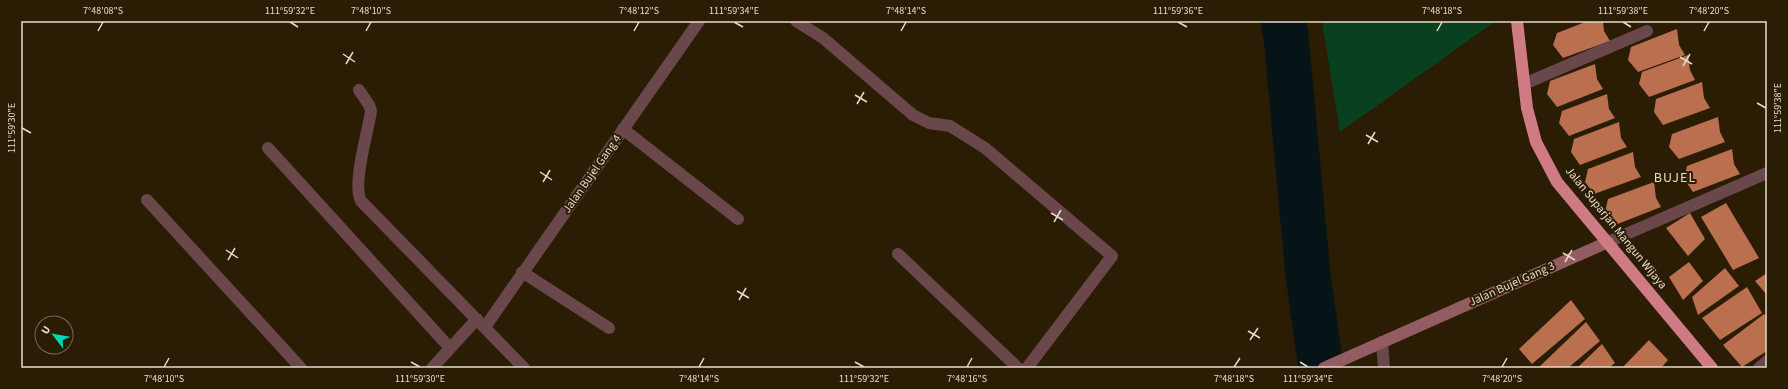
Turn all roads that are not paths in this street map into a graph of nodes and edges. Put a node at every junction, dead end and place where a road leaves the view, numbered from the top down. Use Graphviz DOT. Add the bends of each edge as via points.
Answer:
graph roads {
  1 [pos="699,21"];
  2 [pos="796,21"];
  3 [pos="1517,21"];
  4 [pos="1647,31"];
  5 [pos="1524,84"];
  6 [pos="359,90"];
  7 [pos="623,129"];
  8 [pos="268,148"];
  9 [pos="1767,173"];
  10 [pos="147,200"];
  11 [pos="738,220"];
  12 [pos="1608,242"];
  13 [pos="898,254"];
  14 [pos="522,272"];
  15 [pos="481,323"];
  16 [pos="609,328"];
  17 [pos="1382,342"];
  18 [pos="450,348"];
  19 [pos="1767,361"];
  20 [pos="301,368"];
  21 [pos="432,368"];
  22 [pos="524,368"];
  23 [pos="1018,368"];
  24 [pos="1028,368"];
  25 [pos="1324,368"];
  26 [pos="1384,368"];
  27 [pos="1712,368"];
  28 [pos="1759,368"];
  1 -- 7 [label="street, Jalan Bujel Gang 4"];
  2 -- 24 [label="street" via="822,38 914,115 929,123 950,126 985,148 1112,256"];
  3 -- 5 [label="highway, Jalan Suparjan Mangun Wijaya"];
  4 -- 5 [label="street"];
  5 -- 12 [label="highway, Jalan Suparjan Mangun Wijaya" via="1536,142 1557,182"];
  6 -- 15 [label="street" via="371,111 359,173 358,196"];
  7 -- 11 [label="street"];
  7 -- 14 [label="street, Jalan Bujel Gang 4"];
  8 -- 18 [label="street"];
  9 -- 12 [label="street, Jalan Bujel Gang 3"];
  10 -- 20 [label="street"];
  12 -- 17 [label="street, Jalan Bujel Gang 3"];
  12 -- 27 [label="highway, Jalan Suparjan Mangun Wijaya"];
  13 -- 23 [label="street"];
  14 -- 15 [label="street, Jalan Bujel Gang 4"];
  14 -- 16 [label="street"];
  15 -- 18 [label="street, Jalan Bujel Gang 4"];
  15 -- 22 [label="street"];
  17 -- 25 [label="street, Jalan Bujel Gang 3"];
  17 -- 26 [label="street"];
  18 -- 21 [label="street, Jalan Bujel Gang 4"];
  19 -- 28 [label="street"];
}
